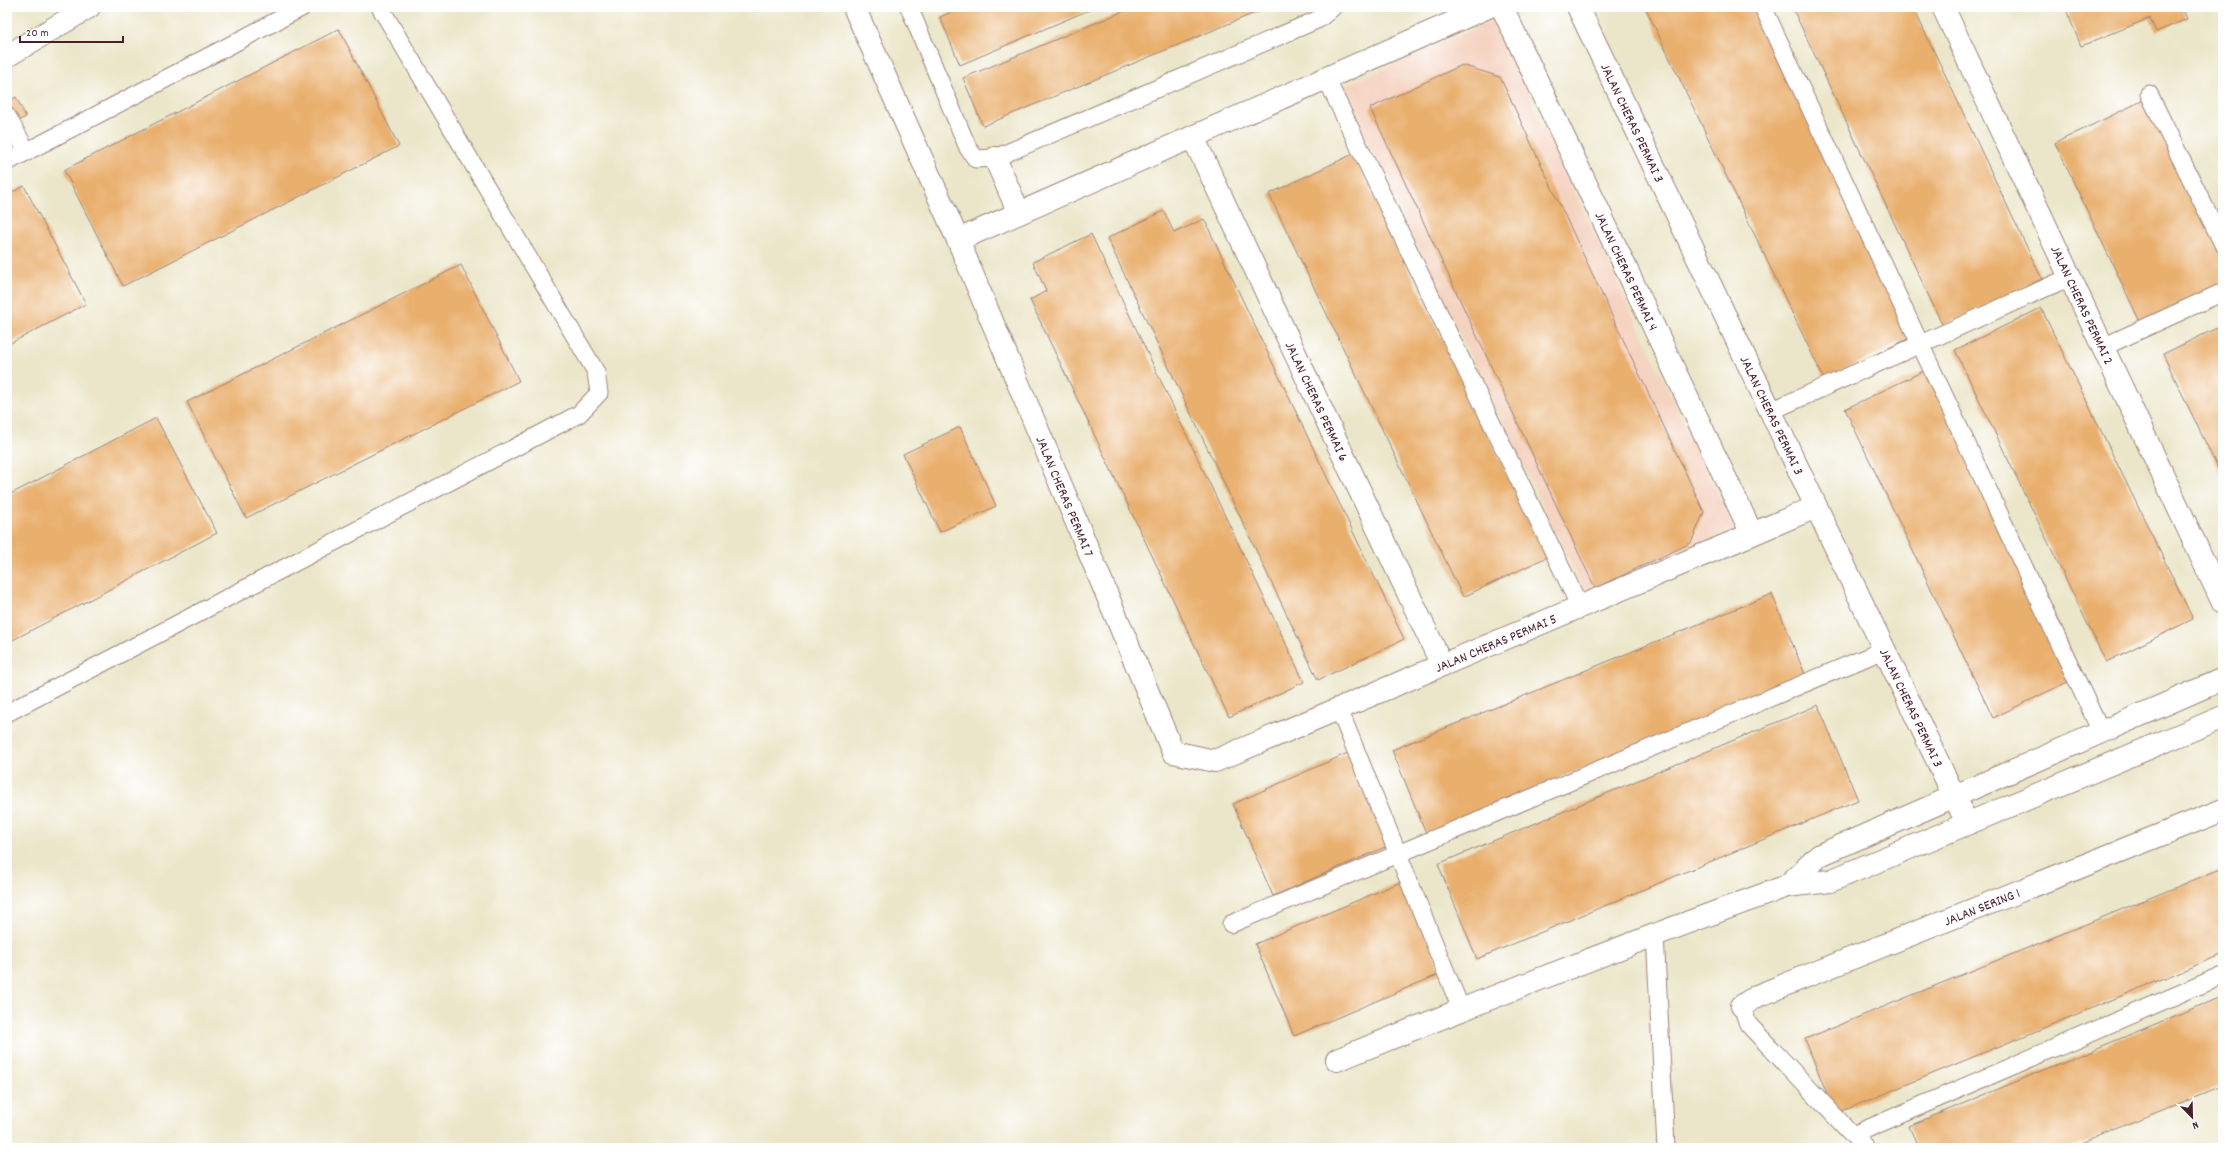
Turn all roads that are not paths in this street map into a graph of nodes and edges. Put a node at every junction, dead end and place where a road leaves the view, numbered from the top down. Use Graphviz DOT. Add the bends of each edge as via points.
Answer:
graph roads {
  1 [pos="89,7"];
  2 [pos="303,7"];
  3 [pos="380,7"];
  4 [pos="854,7"];
  5 [pos="909,7"];
  6 [pos="1333,7"];
  7 [pos="1488,7"];
  8 [pos="1502,7"];
  9 [pos="1578,7"];
  10 [pos="1763,7"];
  11 [pos="1943,7"];
  12 [pos="7,56"];
  13 [pos="1326,78"];
  14 [pos="2149,94"];
  15 [pos="7,116"];
  16 [pos="1193,137"];
  17 [pos="27,152"];
  18 [pos="995,158"];
  19 [pos="7,162"];
  20 [pos="1019,213"];
  21 [pos="958,240"];
  22 [pos="2223,244"];
  23 [pos="2070,277"];
  24 [pos="2223,292"];
  25 [pos="1921,345"];
  26 [pos="2103,347"];
  27 [pos="1771,411"];
  28 [pos="1816,507"];
  29 [pos="1752,534"];
  30 [pos="2223,603"];
  31 [pos="1580,607"];
  32 [pos="1884,650"];
  33 [pos="1442,665"];
  34 [pos="2223,679"];
  35 [pos="1339,709"];
  36 [pos="7,713"];
  37 [pos="2223,717"];
  38 [pos="2101,732"];
  39 [pos="1173,752"];
  40 [pos="1955,796"];
  41 [pos="2223,810"];
  42 [pos="1967,823"];
  43 [pos="1397,854"];
  44 [pos="1787,886"];
  45 [pos="1231,924"];
  46 [pos="1655,934"];
  47 [pos="2223,975"];
  48 [pos="1742,1006"];
  49 [pos="1461,1009"];
  50 [pos="1337,1060"];
  51 [pos="1853,1135"];
  52 [pos="1666,1148"];
  53 [pos="1865,1148"];
  1 -- 12 [label="street"];
  2 -- 17 [label="lane"];
  3 -- 36 [label="lane" via="596,372 599,392 580,414"];
  4 -- 21 [label="street, JALAN CHERAS PERMAI 7"];
  5 -- 18 [label="lane" via="968,148 976,159"];
  6 -- 18 [label="lane" via="1319,19"];
  7 -- 13 [label="street"];
  8 -- 29 [label="street, JALAN CHERAS PERMAI 4"];
  9 -- 27 [label="street, JALAN CHERAS PERMAI 3"];
  10 -- 25 [label="lane"];
  11 -- 23 [label="street, JALAN CHERAS PERMAI 2"];
  13 -- 16 [label="street"];
  13 -- 31 [label="lane"];
  14 -- 22 [label="lane"];
  15 -- 17 [label="lane"];
  16 -- 20 [label="street"];
  16 -- 33 [label="street, JALAN CHERAS PERMAI 6"];
  17 -- 19 [label="lane"];
  18 -- 20 [label="street"];
  20 -- 21 [label="street"];
  21 -- 39 [label="street, JALAN CHERAS PERMAI 7"];
  23 -- 25 [label="lane"];
  23 -- 26 [label="street, JALAN CHERAS PERMAI 2"];
  24 -- 26 [label="lane"];
  25 -- 27 [label="lane"];
  25 -- 38 [label="lane"];
  26 -- 30 [label="street, JALAN CHERAS PERMAI 2"];
  27 -- 28 [label="street, JALAN CHERAS PERMAI 3"];
  28 -- 29 [label="street, JALAN CHERAS PERMAI 5"];
  28 -- 32 [label="street, JALAN CHERAS PERMAI 3"];
  29 -- 31 [label="street, JALAN CHERAS PERMAI 5"];
  31 -- 33 [label="street, JALAN CHERAS PERMAI 5"];
  32 -- 40 [label="street, JALAN CHERAS PERMAI 3"];
  32 -- 43 [label="lane"];
  33 -- 35 [label="street, JALAN CHERAS PERMAI 5"];
  34 -- 38 [label="street"];
  35 -- 39 [label="street, JALAN CHERAS PERMAI 5" via="1215,761"];
  35 -- 43 [label="lane"];
  37 -- 42 [label="street"];
  38 -- 40 [label="street"];
  40 -- 42 [label="street, JALAN CHERAS PERMAI 3"];
  40 -- 44 [label="street" via="1820,855"];
  41 -- 48 [label="street, JALAN SERING 1" via="1757,996"];
  42 -- 44 [label="street" via="1830,881"];
  43 -- 45 [label="lane"];
  43 -- 49 [label="lane"];
  44 -- 46 [label="street"];
  46 -- 49 [label="street"];
  46 -- 52 [label="lane"];
  47 -- 51 [label="lane"];
  48 -- 51 [label="lane" via="1748,1024"];
  49 -- 50 [label="street"];
  51 -- 53 [label="lane"];
}
